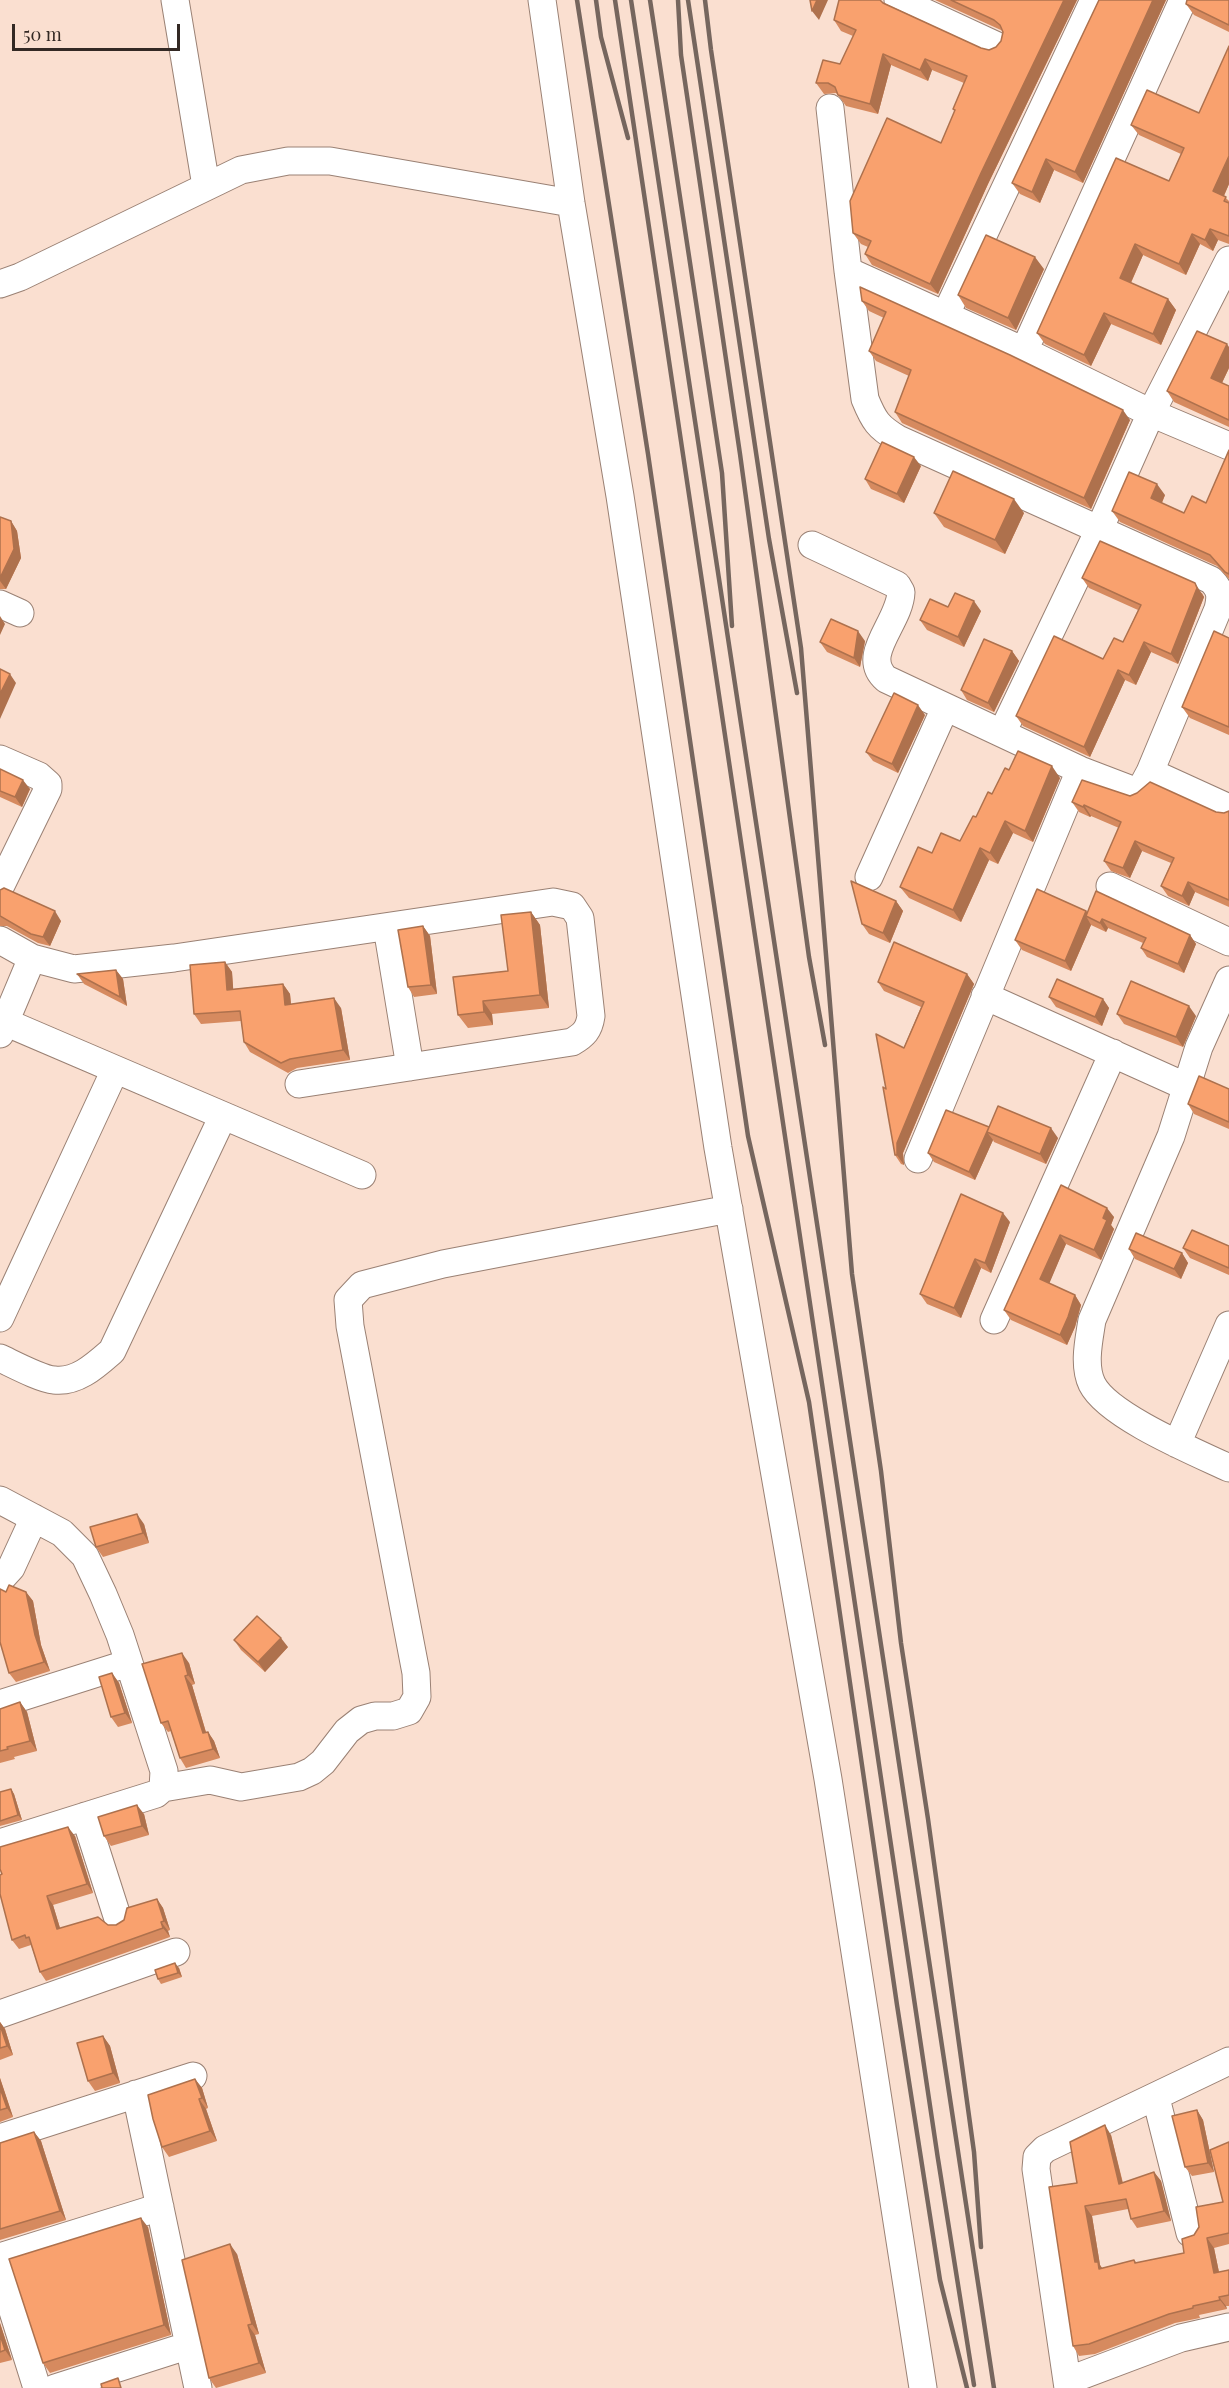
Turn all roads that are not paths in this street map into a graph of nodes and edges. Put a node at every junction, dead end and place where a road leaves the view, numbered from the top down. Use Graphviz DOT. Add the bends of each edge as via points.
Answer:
graph roads {
  1 [pos="175,0"];
  2 [pos="542,0"];
  3 [pos="898,0"];
  4 [pos="1094,0"];
  5 [pos="1183,0"];
  6 [pos="994,45"];
  7 [pos="830,108"];
  8 [pos="206,186"];
  9 [pos="571,203"];
  10 [pos="1229,260"];
  11 [pos="848,271"];
  12 [pos="0,284"];
  13 [pos="945,316"];
  14 [pos="1024,351"];
  15 [pos="1151,413"];
  16 [pos="1229,446"];
  17 [pos="1099,530"];
  18 [pos="812,544"];
  19 [pos="945,708"];
  20 [pos="1002,733"];
  21 [pos="0,759"];
  22 [pos="1080,770"];
  23 [pos="1150,772"];
  24 [pos="1229,808"];
  25 [pos="868,877"];
  26 [pos="1110,886"];
  27 [pos="0,887"];
  28 [pos="387,927"];
  29 [pos="0,940"];
  30 [pos="1229,942"];
  31 [pos="32,958"];
  32 [pos="1229,980"];
  33 [pos="986,996"];
  34 [pos="2,1028"];
  35 [pos="1113,1053"];
  36 [pos="410,1067"];
  37 [pos="115,1070"];
  38 [pos="299,1084"];
  39 [pos="1187,1087"];
  40 [pos="223,1116"];
  41 [pos="918,1159"];
  42 [pos="362,1175"];
  43 [pos="729,1209"];
  44 [pos="0,1318"];
  45 [pos="994,1320"];
  46 [pos="1229,1325"];
  47 [pos="0,1358"];
  48 [pos="1177,1444"];
  49 [pos="1229,1468"];
  50 [pos="0,1500"];
  51 [pos="34,1518"];
  52 [pos="0,1580"];
  53 [pos="129,1663"];
  54 [pos="0,1704"];
  55 [pos="163,1788"];
  56 [pos="85,1816"];
  57 [pos="0,1843"];
  58 [pos="118,1918"];
  59 [pos="176,1952"];
  60 [pos="0,2014"];
  61 [pos="1229,2061"];
  62 [pos="192,2076"];
  63 [pos="136,2094"];
  64 [pos="1156,2097"];
  65 [pos="0,2138"];
  66 [pos="160,2206"];
  67 [pos="1190,2233"];
  68 [pos="0,2257"];
  69 [pos="0,2270"];
  70 [pos="1229,2327"];
  71 [pos="190,2345"];
  72 [pos="1067,2384"];
  73 [pos="37,2388"];
  74 [pos="55,2388"];
  75 [pos="198,2388"];
  76 [pos="923,2388"];
  1 -- 8 [label="street"];
  2 -- 9 [label="street"];
  3 -- 6 [label="street"];
  4 -- 13 [label="street"];
  5 -- 14 [label="street"];
  7 -- 11 [label="street"];
  8 -- 9 [label="street" via="241,170 288,161 330,161"];
  8 -- 12 [label="street"];
  9 -- 43 [label="street"];
  10 -- 15 [label="street"];
  11 -- 13 [label="street"];
  11 -- 17 [label="street" via="866,399 881,429"];
  13 -- 14 [label="street"];
  14 -- 15 [label="street"];
  15 -- 16 [label="street"];
  15 -- 17 [label="street"];
  17 -- 20 [label="street"];
  17 -- 23 [label="street" via="1211,580 1221,597"];
  18 -- 19 [label="street" via="897,585 901,600 878,650 877,671"];
  19 -- 20 [label="street"];
  19 -- 25 [label="street"];
  20 -- 22 [label="street"];
  21 -- 27 [label="street" via="45,780 48,789"];
  22 -- 23 [label="street" via="1135,790"];
  22 -- 33 [label="street"];
  23 -- 24 [label="street"];
  26 -- 30 [label="street"];
  28 -- 31 [label="street" via="74,969"];
  28 -- 36 [label="street"];
  28 -- 36 [label="street" via="553,902 573,906 580,918 591,1016 584,1035 572,1042"];
  29 -- 31 [label="street"];
  31 -- 34 [label="street"];
  32 -- 39 [label="street" via="1199,1047"];
  33 -- 35 [label="street"];
  33 -- 41 [label="street"];
  34 -- 37 [label="street"];
  35 -- 39 [label="street"];
  35 -- 45 [label="street"];
  36 -- 38 [label="street"];
  37 -- 40 [label="street"];
  37 -- 44 [label="street"];
  39 -- 48 [label="street" via="1171,1136 1092,1320 1087,1352 1092,1383 1107,1404"];
  40 -- 42 [label="street"];
  40 -- 47 [label="street" via="112,1351 92,1369 54,1380"];
  43 -- 55 [label="street" via="443,1264 362,1286 348,1300 416,1673 417,1697 409,1711 361,1720 347,1731 323,1762 299,1777 241,1788 210,1780"];
  43 -- 76 [label="street" via="830,1791"];
  46 -- 48 [label="street"];
  48 -- 49 [label="street"];
  50 -- 51 [label="street"];
  51 -- 52 [label="street"];
  51 -- 53 [label="street" via="62,1533 84,1556"];
  53 -- 54 [label="street"];
  53 -- 55 [label="street" via="164,1771"];
  55 -- 56 [label="street" via="156,1794"];
  56 -- 57 [label="street"];
  56 -- 58 [label="street"];
  59 -- 60 [label="street"];
  61 -- 64 [label="street"];
  62 -- 63 [label="street"];
  63 -- 65 [label="street"];
  63 -- 66 [label="street"];
  64 -- 67 [label="street"];
  64 -- 72 [label="street" via="1045,2149 1037,2157"];
  66 -- 68 [label="street"];
  66 -- 71 [label="street"];
  69 -- 73 [label="street"];
  70 -- 72 [label="street" via="1181,2338"];
  71 -- 74 [label="street"];
  71 -- 75 [label="street"];
}
